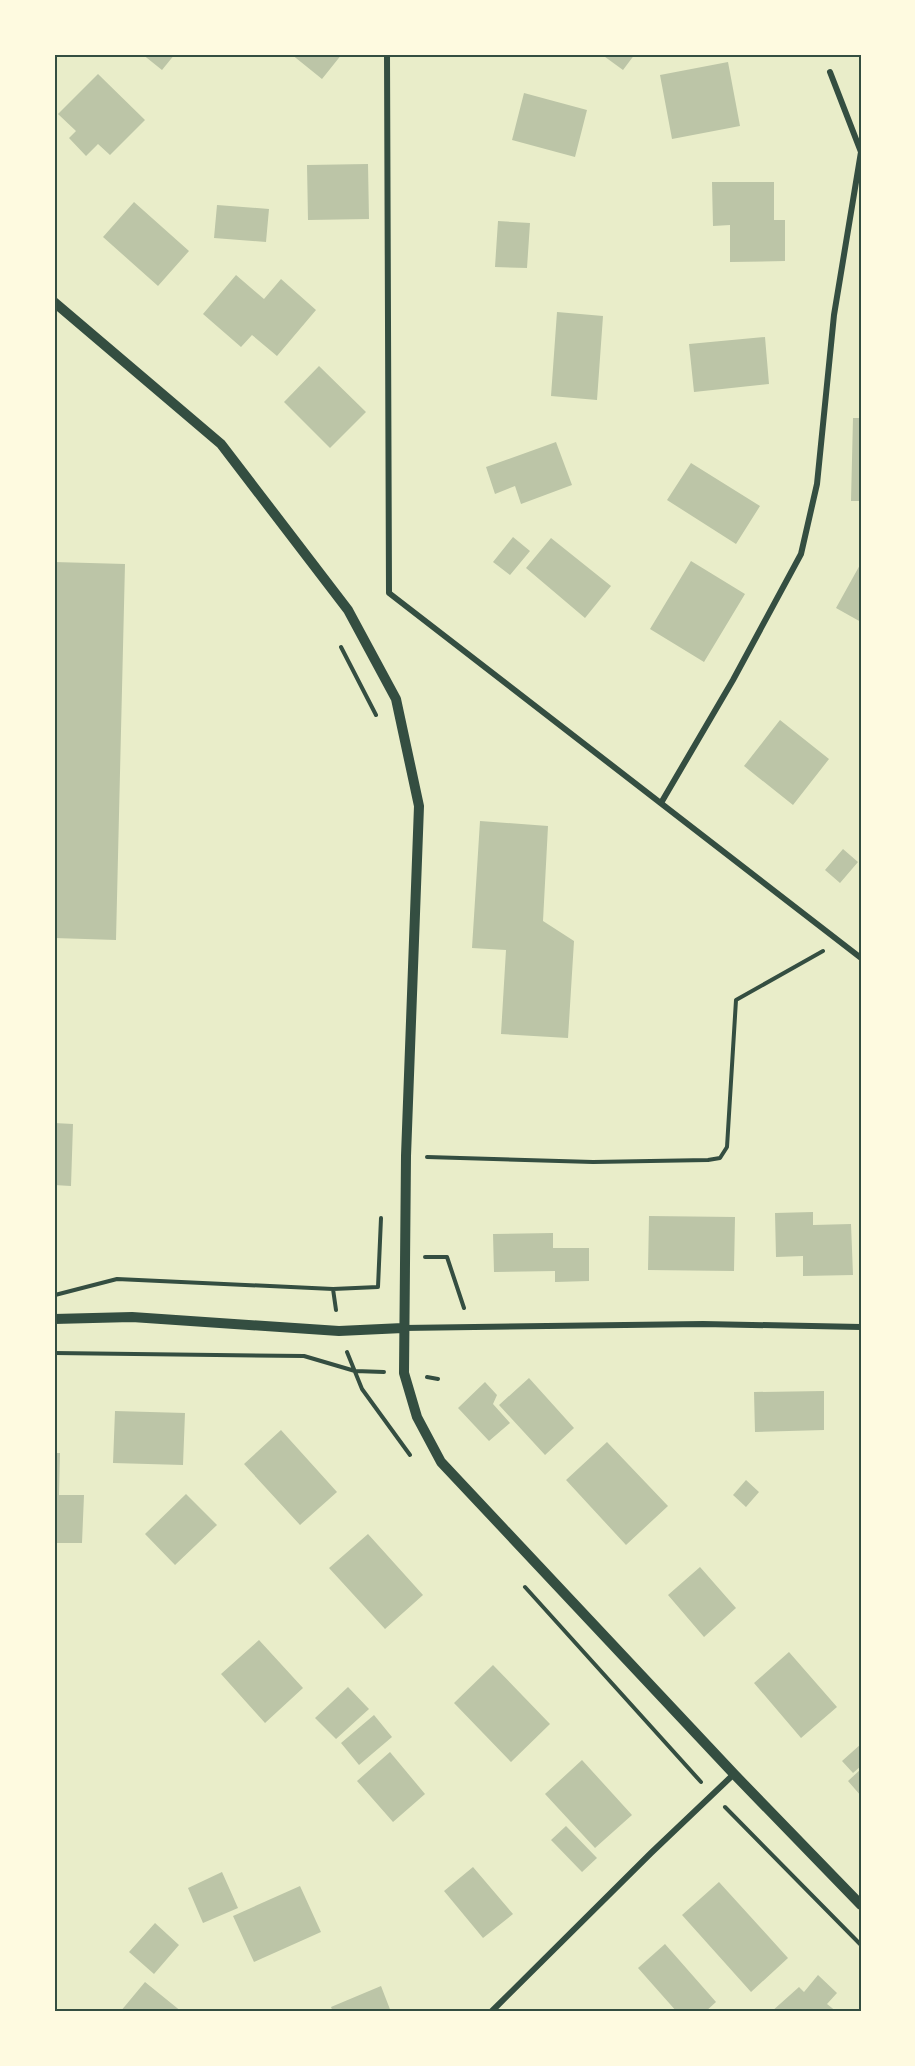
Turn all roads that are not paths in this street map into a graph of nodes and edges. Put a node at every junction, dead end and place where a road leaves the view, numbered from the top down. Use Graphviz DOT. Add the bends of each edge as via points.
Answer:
graph roads {
  1 [pos="387,54"];
  2 [pos="830,72"];
  3 [pos="54,302"];
  4 [pos="661,803"];
  5 [pos="861,958"];
  6 [pos="54,1319"];
  7 [pos="861,1327"];
  8 [pos="403,1329"];
  9 [pos="734,1774"];
  10 [pos="861,1905"];
  11 [pos="491,2012"];
  1 -- 4 [label="street" via="389,593"];
  2 -- 4 [label="street" via="861,152 834,315 817,484 801,555"];
  3 -- 8 [label="street" via="221,444 348,610 396,699 419,806"];
  4 -- 5 [label="street"];
  6 -- 8 [label="street" via="132,1317 339,1331"];
  7 -- 8 [label="street" via="703,1324"];
  8 -- 9 [label="street" via="404,1373 417,1417 441,1462"];
  9 -- 10 [label="street"];
  9 -- 11 [label="street"];
}
